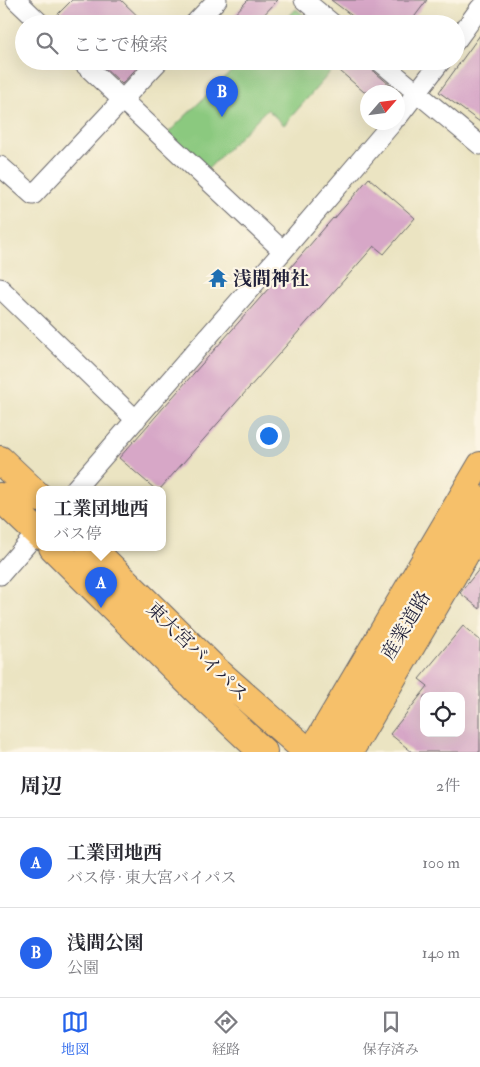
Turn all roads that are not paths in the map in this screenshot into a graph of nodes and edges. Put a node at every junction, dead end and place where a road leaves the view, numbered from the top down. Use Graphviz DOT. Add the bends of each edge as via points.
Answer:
graph roads {
  1 [pos="16,0"];
  2 [pos="217,0"];
  3 [pos="304,0"];
  4 [pos="480,8"];
  5 [pos="32,15"];
  6 [pos="203,15"];
  7 [pos="322,15"];
  8 [pos="465,29"];
  9 [pos="90,70"];
  10 [pos="150,70"];
  11 [pos="390,70"];
  12 [pos="435,70"];
  13 [pos="418,93"];
  14 [pos="122,100"];
  15 [pos="405,109"];
  16 [pos="386,130"];
  17 [pos="480,145"];
  18 [pos="0,166"];
  19 [pos="283,251"];
  20 [pos="0,288"];
  21 [pos="136,420"];
  22 [pos="0,460"];
  23 [pos="480,464"];
  24 [pos="79,486"];
  25 [pos="36,494"];
  26 [pos="0,497"];
  27 [pos="480,498"];
  28 [pos="36,530"];
  29 [pos="480,532"];
  30 [pos="36,542"];
  31 [pos="57,551"];
  32 [pos="94,551"];
  33 [pos="0,575"];
  34 [pos="263,752"];
  35 [pos="309,752"];
  36 [pos="330,752"];
  37 [pos="351,752"];
  1 -- 5 [label="street"];
  2 -- 6 [label="street"];
  3 -- 7 [label="street"];
  4 -- 8 [label="street"];
  9 -- 14 [label="street"];
  10 -- 14 [label="street"];
  11 -- 13 [label="street"];
  12 -- 13 [label="street"];
  13 -- 15 [label="street"];
  13 -- 17 [label="street"];
  14 -- 18 [label="street" via="33,195"];
  14 -- 19 [label="street"];
  16 -- 19 [label="street"];
  19 -- 21 [label="street"];
  20 -- 21 [label="street"];
  21 -- 24 [label="street"];
  22 -- 25 [label="highway"];
  23 -- 35 [label="main road"];
  26 -- 28 [label="highway, 東大宮バイパス"];
  27 -- 36 [label="main road, 産業道路"];
  29 -- 37 [label="main road"];
  30 -- 33 [label="street"];
  31 -- 34 [label="highway, 東大宮バイパス"];
  32 -- 35 [label="highway, 東大宮バイパス" via="214,669"];
}
